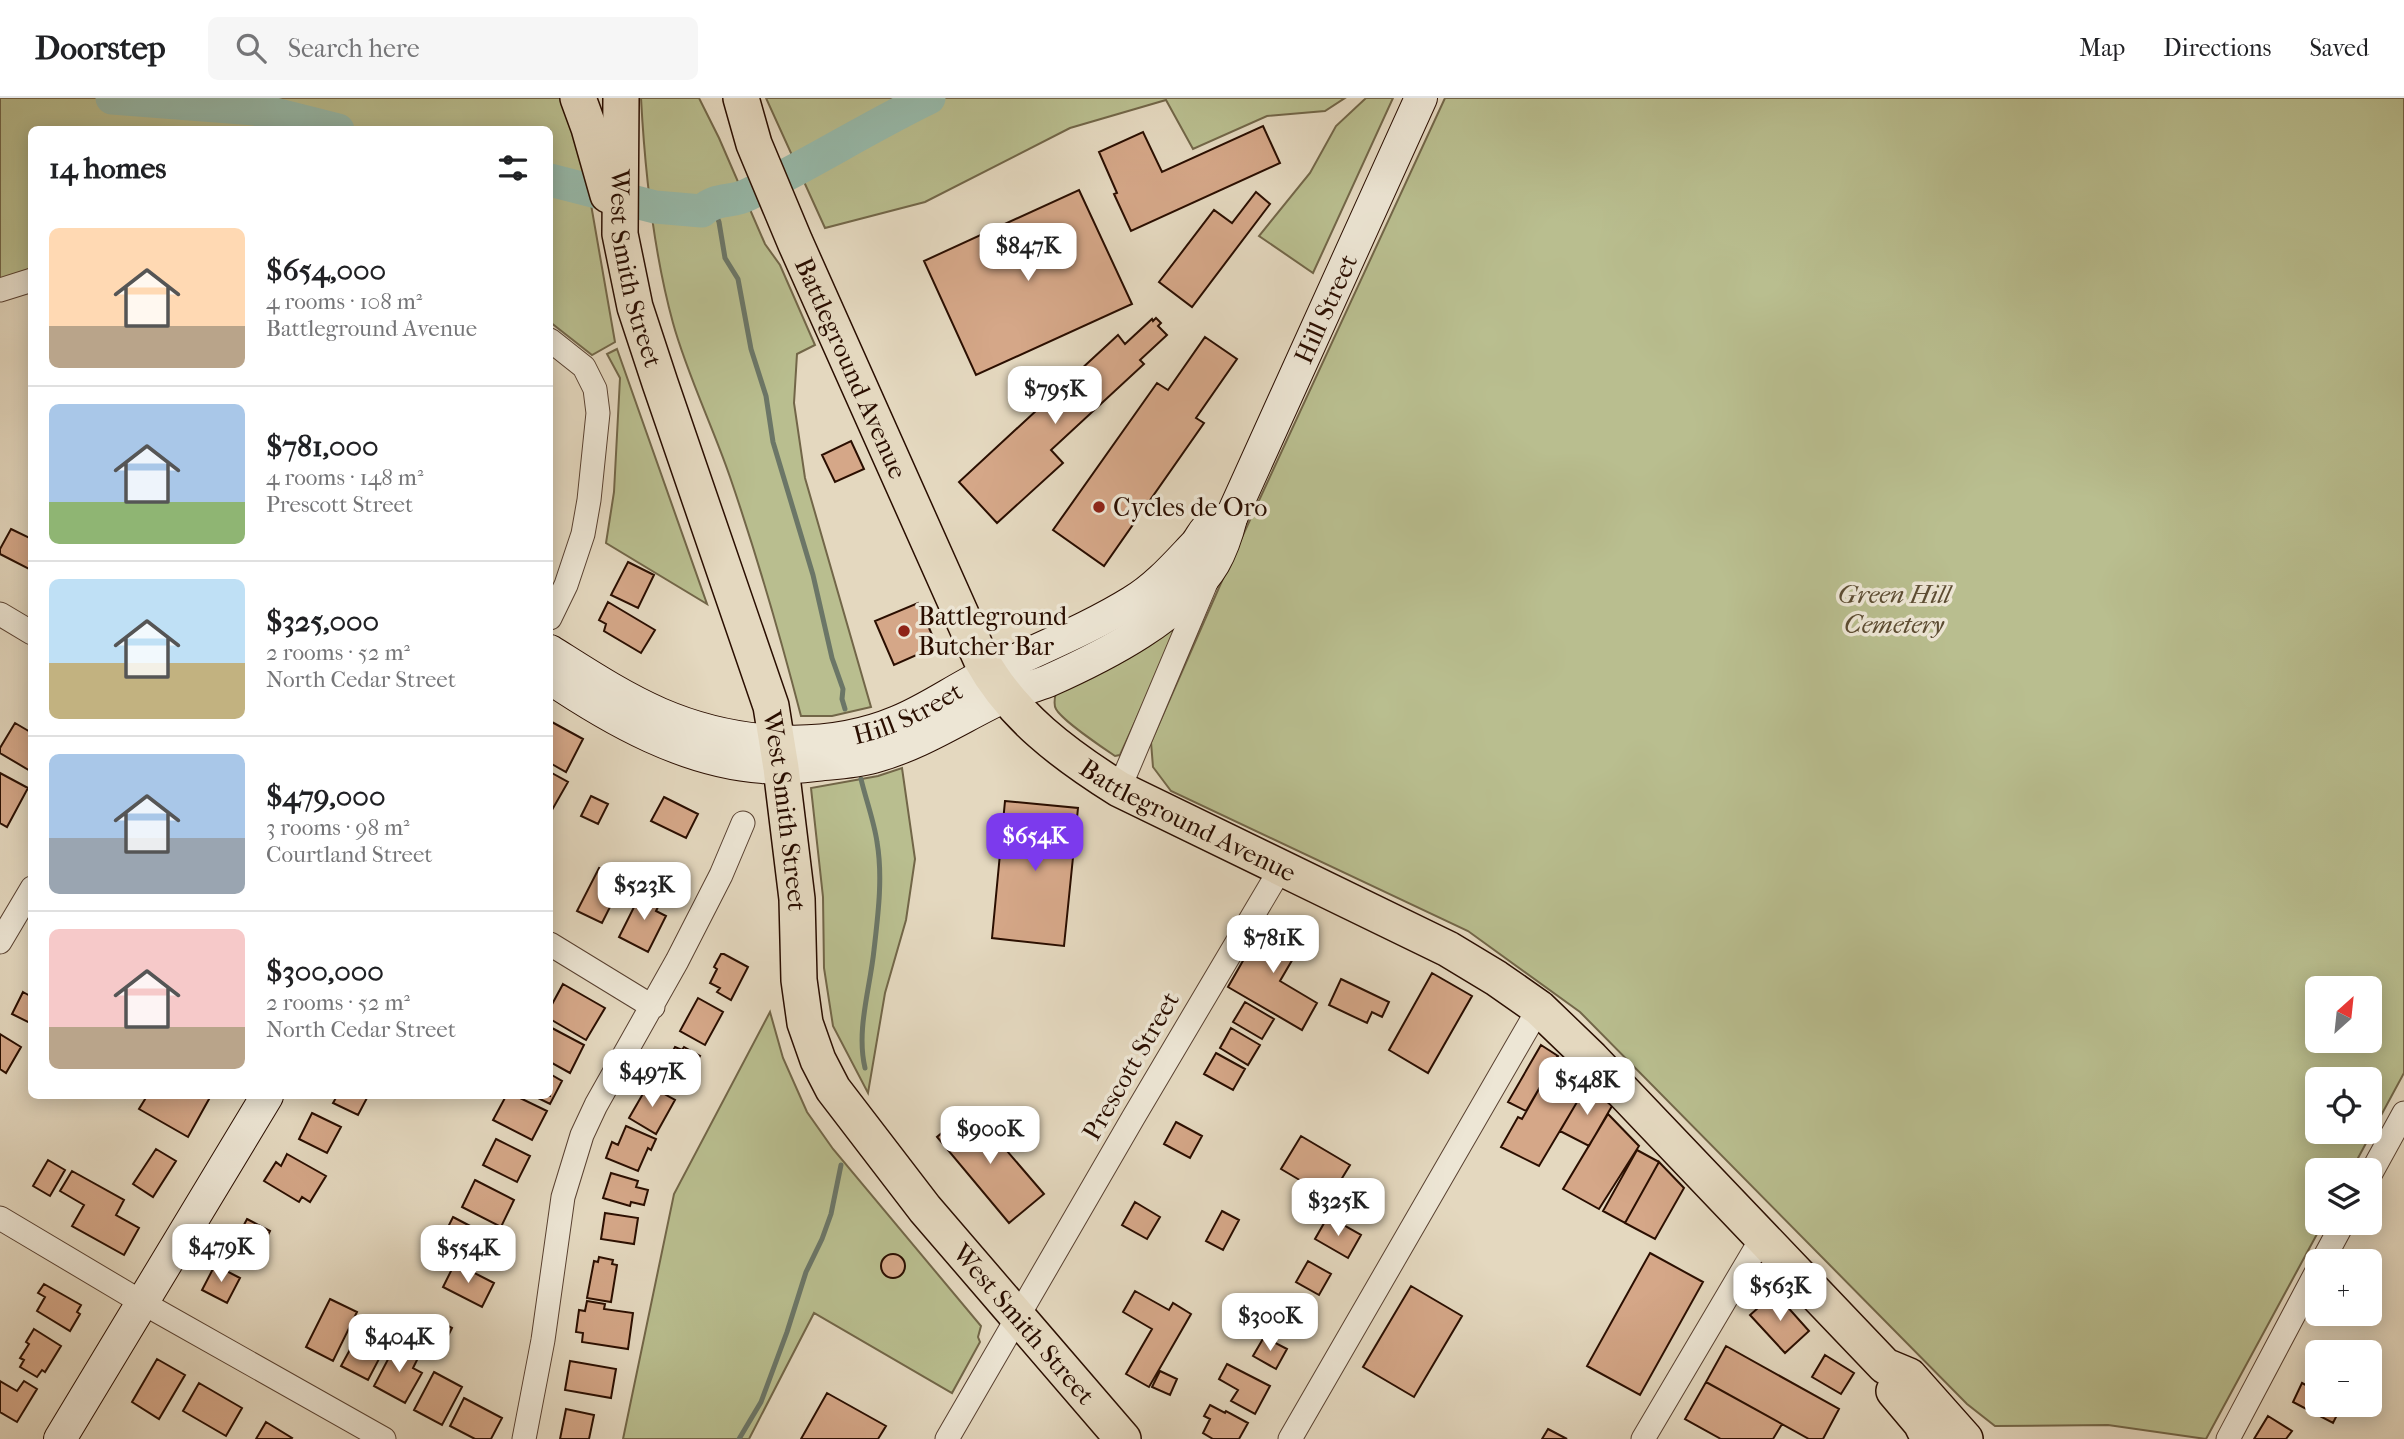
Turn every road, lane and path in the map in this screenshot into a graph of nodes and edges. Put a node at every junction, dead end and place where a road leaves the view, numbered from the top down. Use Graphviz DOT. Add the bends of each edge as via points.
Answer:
graph roads {
  1 [pos="578,98"];
  2 [pos="621,98"];
  3 [pos="723,98"];
  4 [pos="741,98"];
  5 [pos="1421,98"];
  6 [pos="754,144"];
  7 [pos="609,168"];
  8 [pos="28,281"];
  9 [pos="0,290"];
  10 [pos="553,342"];
  11 [pos="1231,518"];
  12 [pos="1214,563"];
  13 [pos="553,612"];
  14 [pos="0,614"];
  15 [pos="28,631"];
  16 [pos="553,653"];
  17 [pos="553,680"];
  18 [pos="996,685"];
  19 [pos="779,754"];
  20 [pos="1119,789"];
  21 [pos="743,823"];
  22 [pos="1281,868"];
  23 [pos="28,895"];
  24 [pos="0,942"];
  25 [pos="553,946"];
  26 [pos="653,1007"];
  27 [pos="1539,1008"];
  28 [pos="265,1099"];
  29 [pos="2404,1113"];
  30 [pos="2379,1158"];
  31 [pos="0,1218"];
  32 [pos="1763,1236"];
  33 [pos="2305,1294"];
  34 [pos="143,1303"];
  35 [pos="1018,1317"];
  36 [pos="1959,1438"];
  37 [pos="60,1439"];
  38 [pos="384,1439"];
  39 [pos="524,1439"];
  40 [pos="947,1439"];
  41 [pos="1123,1439"];
  42 [pos="1290,1439"];
  43 [pos="1643,1439"];
  44 [pos="2228,1439"];
  1 -- 7 [label="main road"];
  2 -- 7 [label="main road, West Smith Street"];
  3 -- 6 [label="main road"];
  4 -- 6 [label="main road, Battleground Avenue"];
  5 -- 11 [label="street, Hill Street"];
  6 -- 18 [label="main road, Battleground Avenue"];
  7 -- 19 [label="main road, West Smith Street" via="635,307 767,694"];
  8 -- 9 [label="street"];
  10 -- 13 [label="street" via="584,367 595,389 598,413 583,534"];
  11 -- 12 [label="street, Hill Street"];
  11 -- 18 [label="street, Hill Street" via="1210,525 1166,575 1134,601 1065,638"];
  12 -- 18 [label="street, Hill Street" via="1199,584 1132,640 1047,681"];
  12 -- 20 [label="street, Hill Street"];
  14 -- 15 [label="street"];
  16 -- 19 [label="street, Hill Street" via="660,714"];
  17 -- 19 [label="street, Hill Street" via="664,742 722,761"];
  18 -- 19 [label="street, Hill Street" via="980,710 873,757"];
  18 -- 20 [label="main road, Battleground Avenue" via="1069,756"];
  19 -- 35 [label="main road, West Smith Street" via="797,899 802,1001 818,1060 834,1089 925,1209"];
  20 -- 22 [label="main road, Battleground Avenue"];
  21 -- 26 [label="street" via="721,876"];
  22 -- 27 [label="main road, Battleground Avenue" via="1448,948"];
  22 -- 35 [label="street, Prescott Street"];
  23 -- 24 [label="street"];
  25 -- 26 [label="street"];
  26 -- 39 [label="street" via="596,1105 570,1171"];
  27 -- 32 [label="main road, Battleground Avenue"];
  27 -- 42 [label="street"];
  28 -- 34 [label="street"];
  29 -- 30 [label="street"];
  31 -- 34 [label="street"];
  32 -- 36 [label="main road, Battleground Avenue" via="1885,1366 1909,1376"];
  32 -- 43 [label="street"];
  33 -- 44 [label="street"];
  34 -- 37 [label="street"];
  34 -- 38 [label="street"];
  35 -- 40 [label="street, Prescott Street"];
  35 -- 41 [label="main road, West Smith Street"];
}
